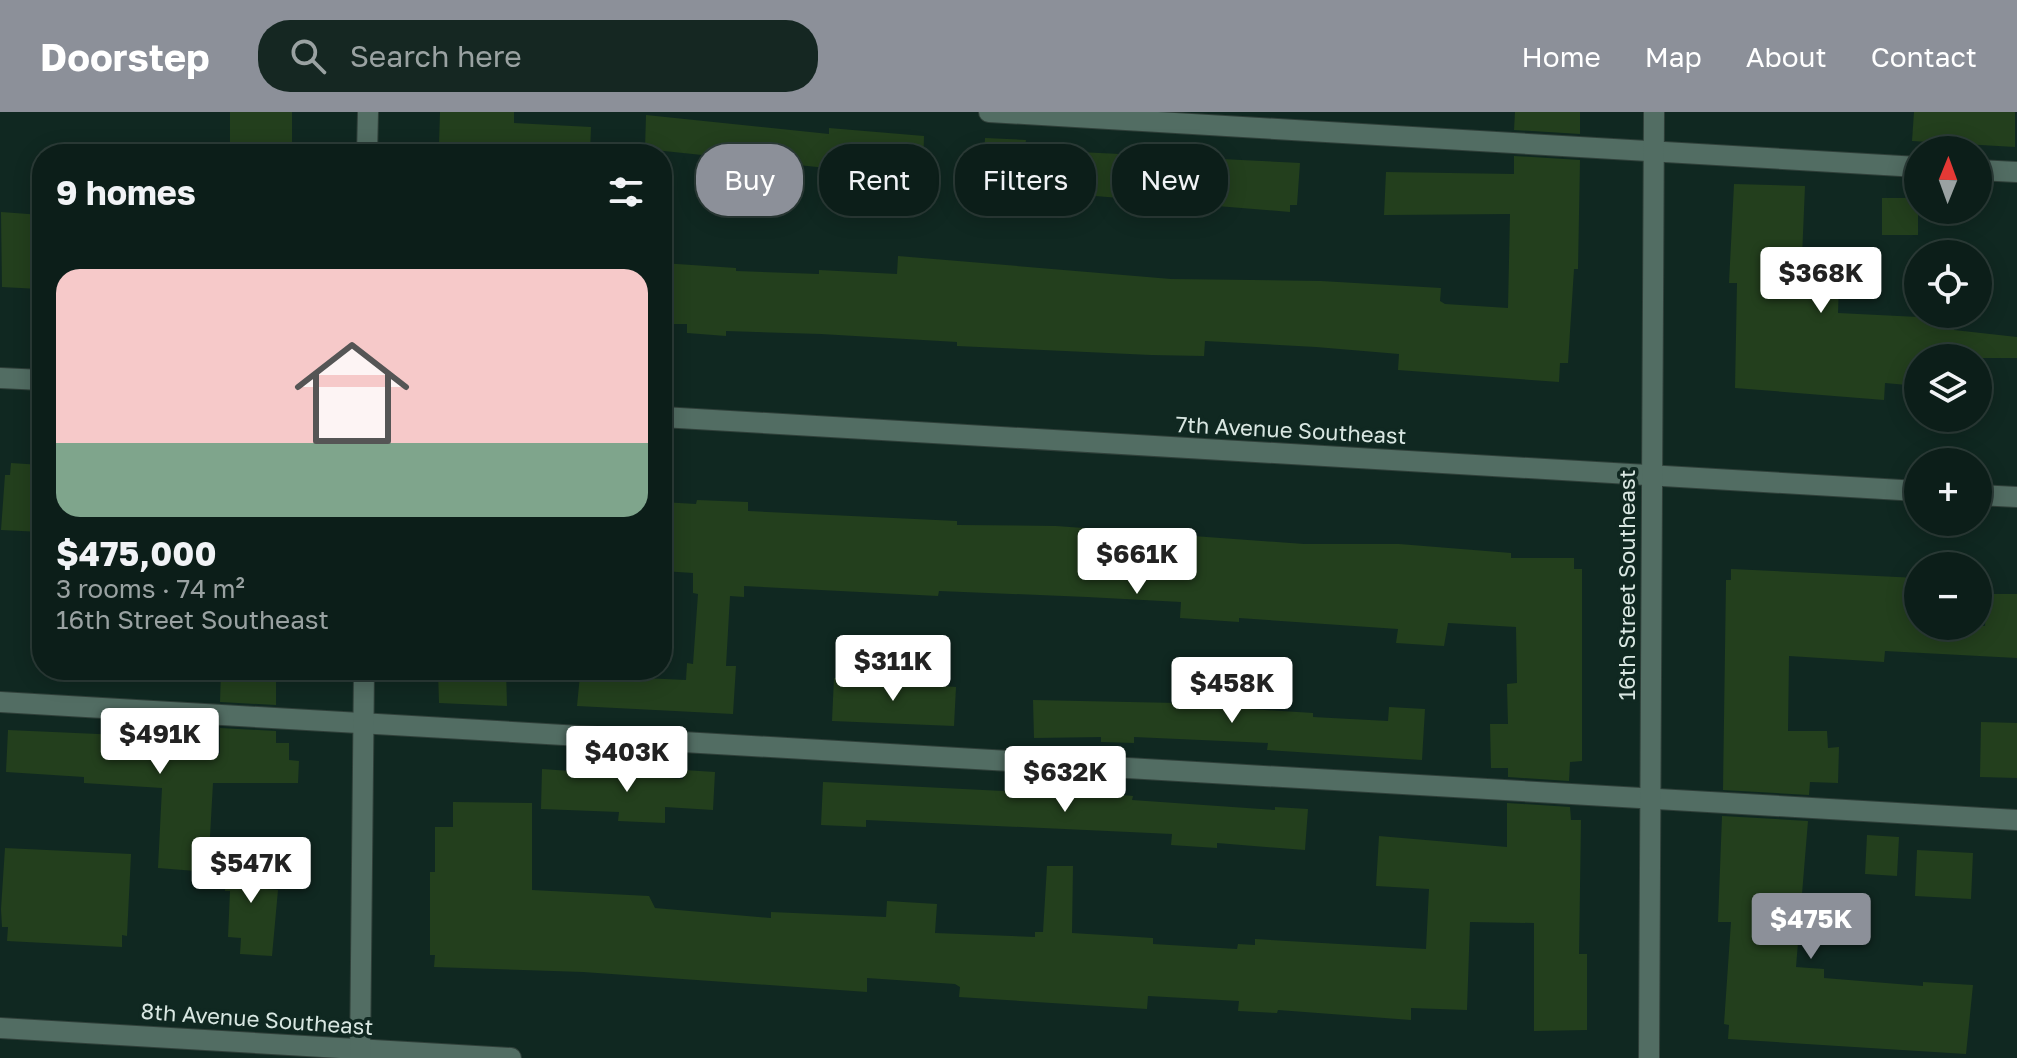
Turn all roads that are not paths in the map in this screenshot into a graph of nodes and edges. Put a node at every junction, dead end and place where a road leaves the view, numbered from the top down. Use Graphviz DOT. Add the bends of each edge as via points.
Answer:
graph roads {
  1 [pos="368,112"];
  2 [pos="989,112"];
  3 [pos="1654,112"];
  4 [pos="367,144"];
  5 [pos="1654,151"];
  6 [pos="1904,166"];
  7 [pos="1992,171"];
  8 [pos="2017,172"];
  9 [pos="0,378"];
  10 [pos="32,380"];
  11 [pos="672,418"];
  12 [pos="1652,475"];
  13 [pos="1904,490"];
  14 [pos="1992,496"];
  15 [pos="2017,497"];
  16 [pos="364,680"];
  17 [pos="0,702"];
  18 [pos="364,724"];
  19 [pos="1650,798"];
  20 [pos="2017,820"];
  21 [pos="0,1028"];
  22 [pos="360,1054"];
  23 [pos="511,1058"];
  24 [pos="1649,1058"];
  1 -- 4 [label="street"];
  2 -- 5 [label="street"];
  3 -- 5 [label="street, 16th Street Southeast"];
  5 -- 6 [label="street"];
  5 -- 12 [label="street, 16th Street Southeast"];
  7 -- 8 [label="street"];
  9 -- 10 [label="street"];
  11 -- 12 [label="street, 7th Avenue Southeast"];
  12 -- 13 [label="street, 7th Avenue Southeast"];
  12 -- 19 [label="street, 16th Street Southeast"];
  14 -- 15 [label="street"];
  16 -- 18 [label="street"];
  17 -- 18 [label="street"];
  18 -- 19 [label="street"];
  18 -- 22 [label="street"];
  19 -- 20 [label="street"];
  19 -- 24 [label="street, 16th Street Southeast"];
  21 -- 22 [label="street, 8th Avenue Southeast"];
  22 -- 23 [label="street, 8th Avenue Southeast"];
}
